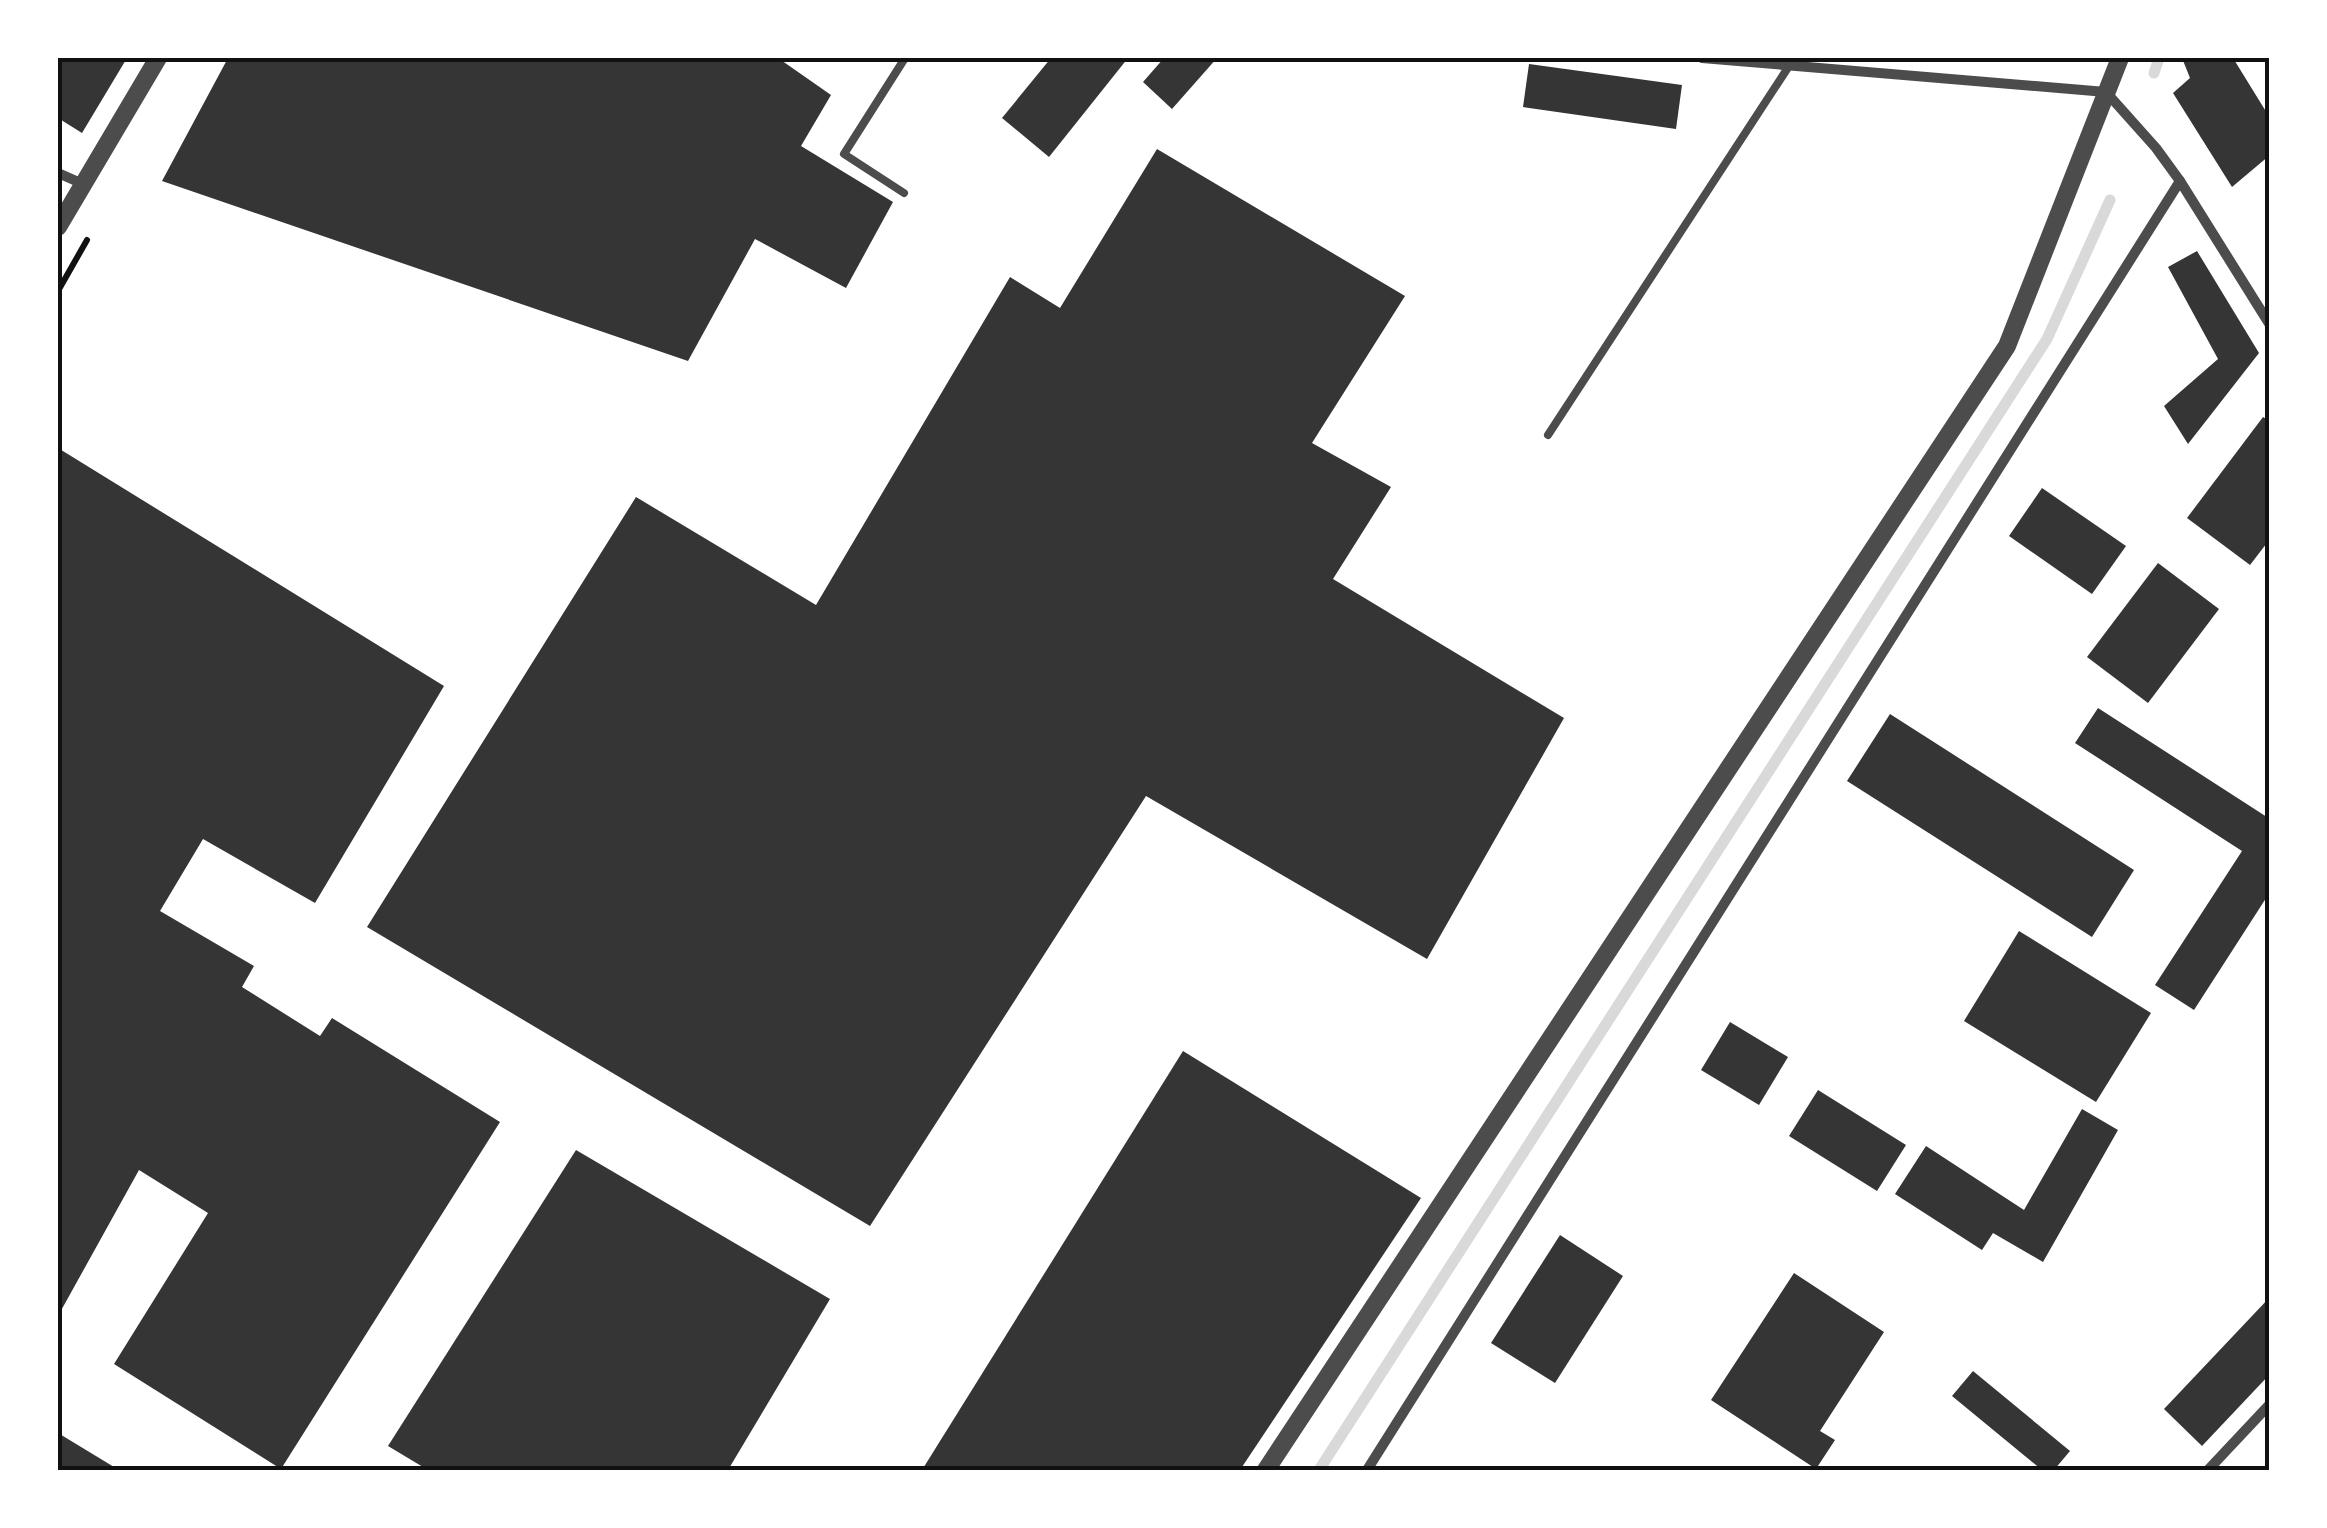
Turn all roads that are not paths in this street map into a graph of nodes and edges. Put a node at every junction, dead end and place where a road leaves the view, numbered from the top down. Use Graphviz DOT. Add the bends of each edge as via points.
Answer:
graph roads {
  1 [pos="158,58"];
  2 [pos="904,58"];
  3 [pos="1702,58"];
  4 [pos="2120,58"];
  5 [pos="1789,66"];
  6 [pos="2106,92"];
  7 [pos="58,173"];
  8 [pos="2180,181"];
  9 [pos="83,184"];
  10 [pos="904,193"];
  11 [pos="58,228"];
  12 [pos="2270,324"];
  13 [pos="1548,435"];
  14 [pos="2270,1404"];
  15 [pos="1266,1470"];
  16 [pos="1368,1470"];
  17 [pos="2208,1470"];
  1 -- 9 [label="street"];
  2 -- 10 [label="lane" via="844,154"];
  3 -- 5 [label="street"];
  4 -- 6 [label="street"];
  5 -- 6 [label="street"];
  5 -- 13 [label="lane"];
  6 -- 8 [label="street"];
  6 -- 15 [label="street" via="2007,346"];
  7 -- 9 [label="street"];
  8 -- 12 [label="street"];
  8 -- 16 [label="street"];
  9 -- 11 [label="street"];
  14 -- 17 [label="street"];
}
